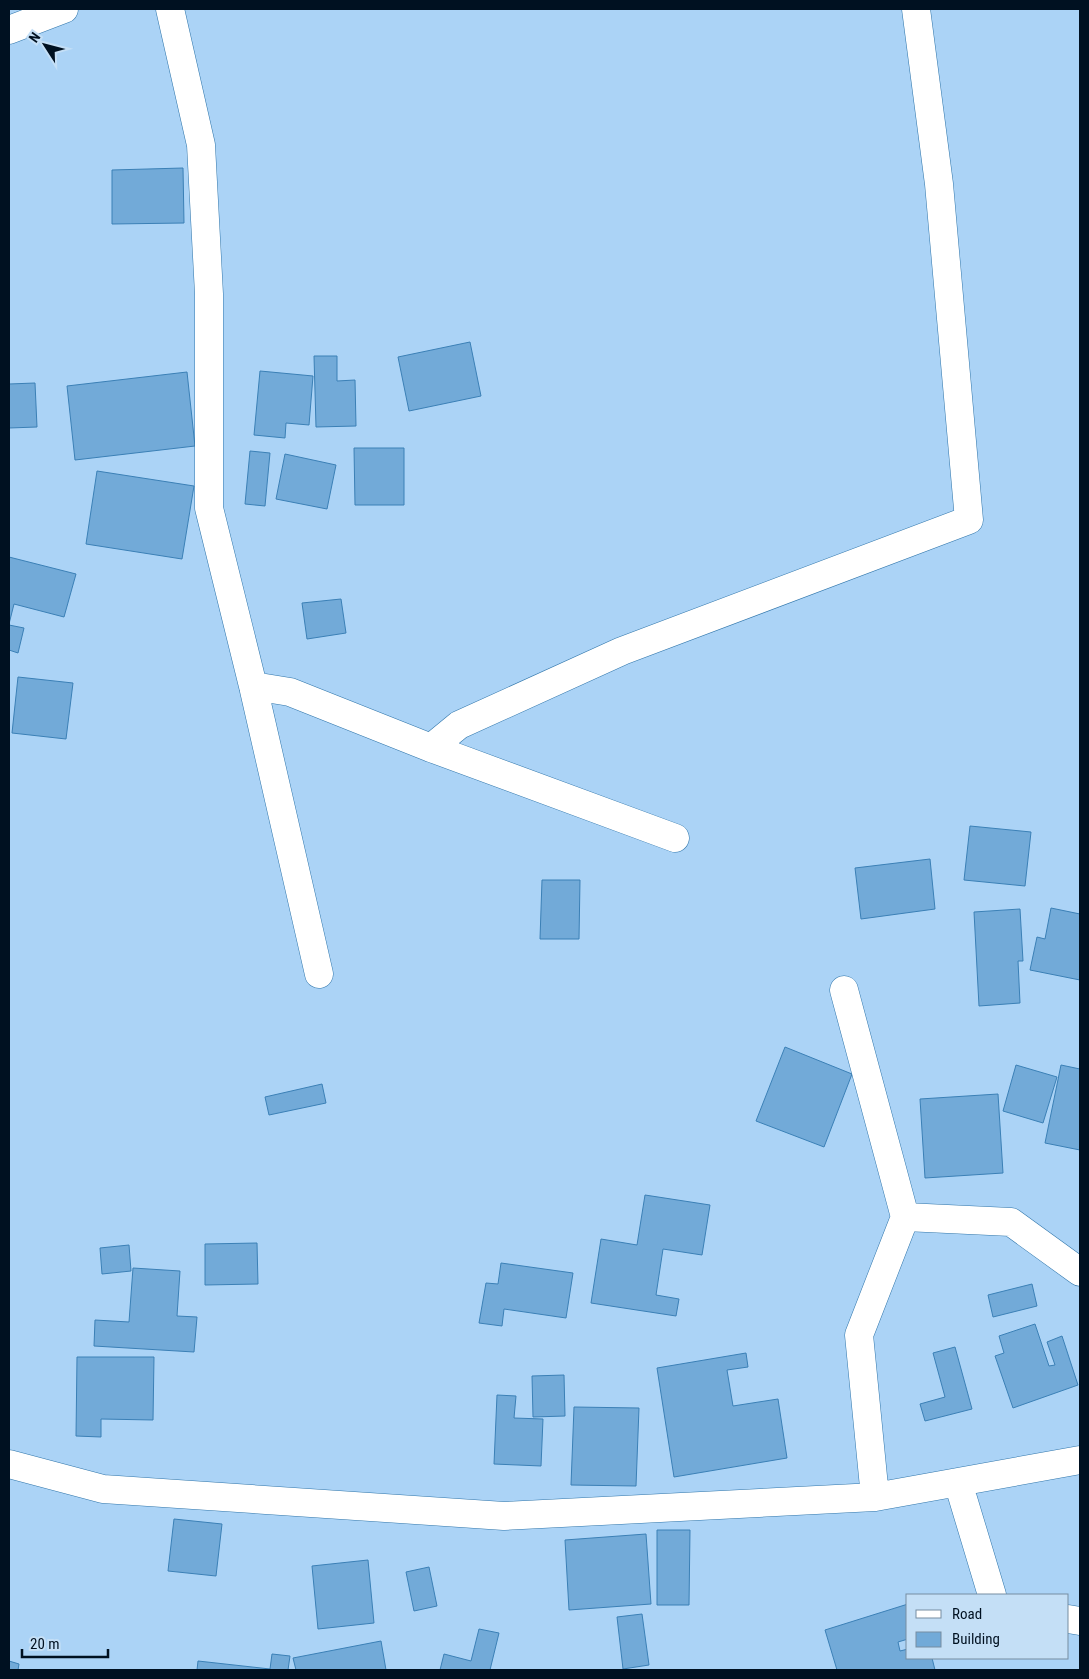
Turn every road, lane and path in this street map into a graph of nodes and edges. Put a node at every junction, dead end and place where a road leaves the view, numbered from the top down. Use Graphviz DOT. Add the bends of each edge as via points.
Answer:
graph roads {
  1 [pos="64,9"];
  2 [pos="170,9"];
  3 [pos="916,9"];
  4 [pos="9,30"];
  5 [pos="253,686"];
  6 [pos="431,748"];
  7 [pos="675,838"];
  8 [pos="319,974"];
  9 [pos="844,990"];
  10 [pos="905,1217"];
  11 [pos="1080,1272"];
  12 [pos="1080,1460"];
  13 [pos="9,1464"];
  14 [pos="958,1482"];
  15 [pos="875,1497"];
  16 [pos="992,1594"];
  1 -- 4 [label="street"];
  2 -- 5 [label="street" via="201,145 209,294 209,508"];
  3 -- 6 [label="street" via="938,184 969,520 622,652 459,725"];
  5 -- 6 [label="street" via="290,692"];
  5 -- 8 [label="street"];
  6 -- 7 [label="street"];
  9 -- 10 [label="street"];
  10 -- 11 [label="street" via="1011,1222"];
  10 -- 15 [label="street" via="859,1335"];
  12 -- 14 [label="street"];
  13 -- 15 [label="street" via="103,1489 504,1516"];
  14 -- 15 [label="street"];
  14 -- 16 [label="street"];
}
